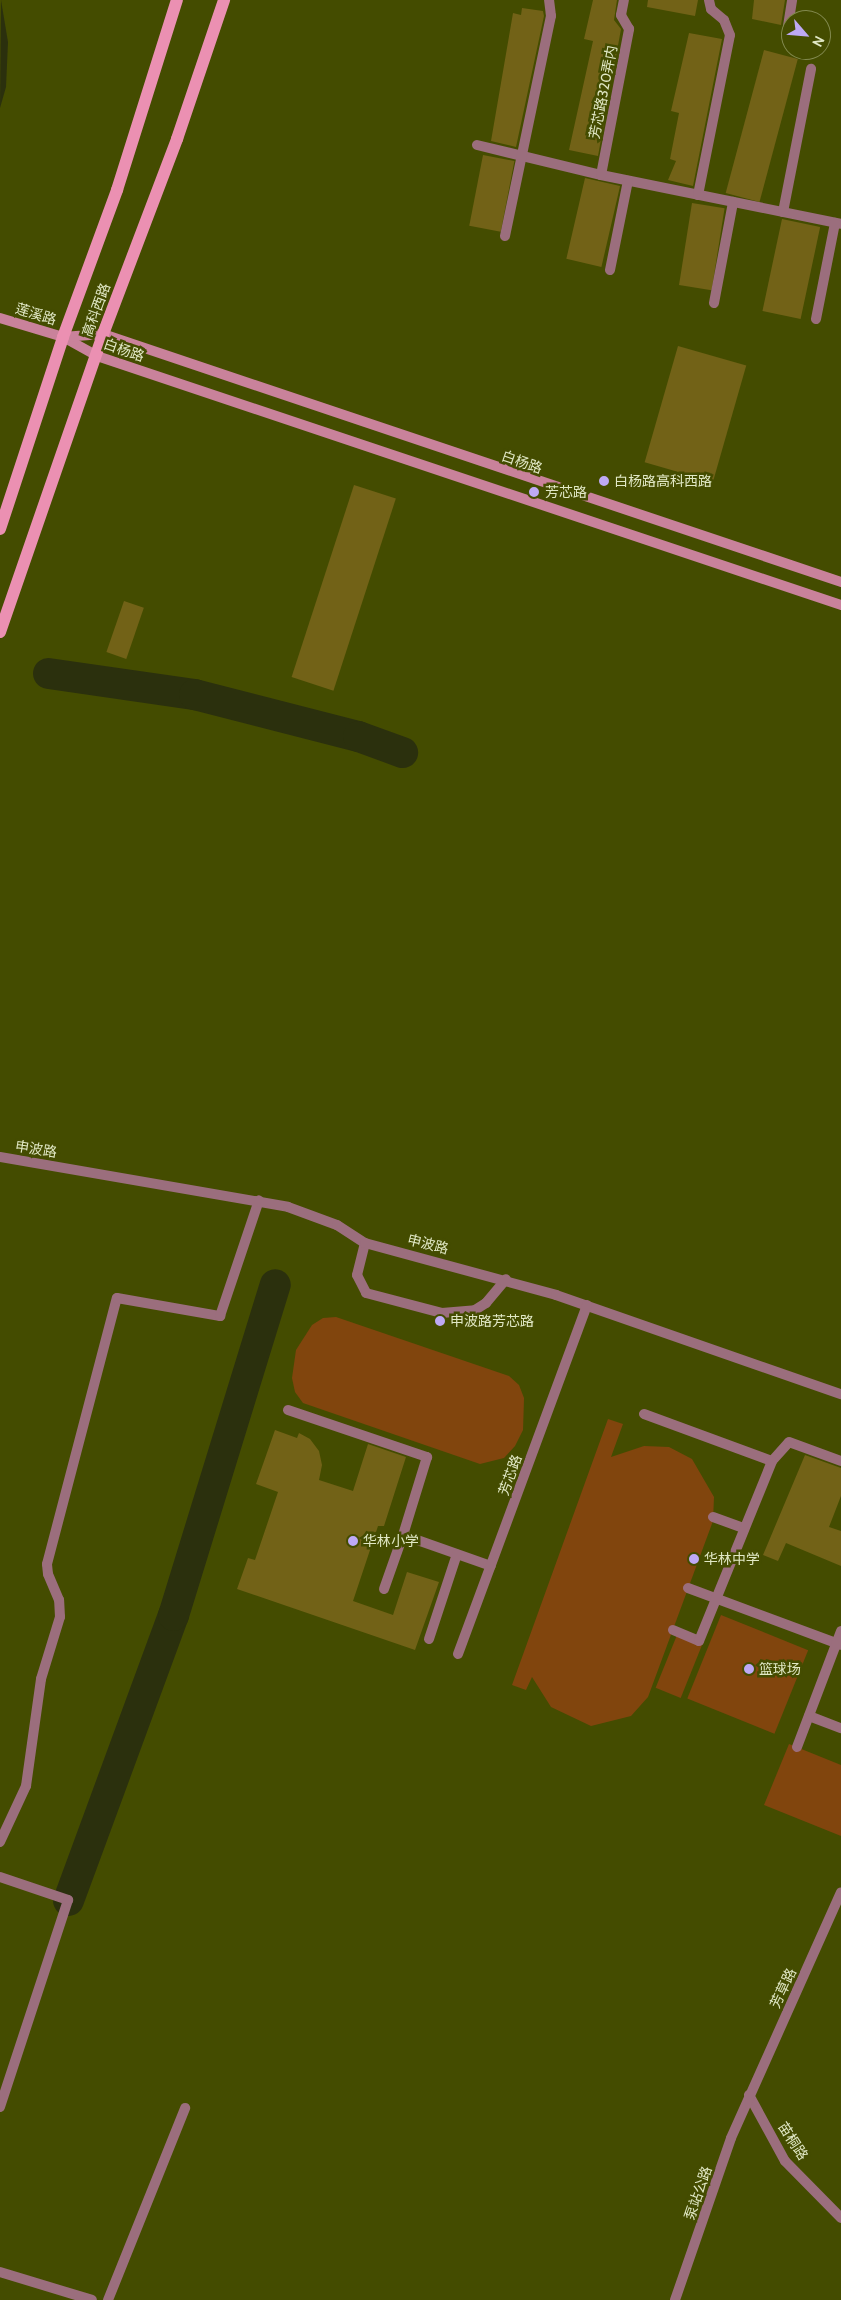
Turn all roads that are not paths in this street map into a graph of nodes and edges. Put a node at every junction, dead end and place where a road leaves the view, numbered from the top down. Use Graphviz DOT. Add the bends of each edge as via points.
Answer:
graph roads {
  1 [pos="177,0"];
  2 [pos="224,0"];
  3 [pos="624,0"];
  4 [pos="709,0"];
  5 [pos="549,1"];
  6 [pos="811,69"];
  7 [pos="477,145"];
  8 [pos="523,156"];
  9 [pos="601,175"];
  10 [pos="628,181"];
  11 [pos="698,195"];
  12 [pos="733,202"];
  13 [pos="783,212"];
  14 [pos="838,223"];
  15 [pos="505,236"];
  16 [pos="610,270"];
  17 [pos="714,303"];
  18 [pos="0,318"];
  19 [pos="816,319"];
  20 [pos="103,334"];
  21 [pos="63,338"];
  22 [pos="97,356"];
  23 [pos="0,529"];
  24 [pos="841,582"];
  25 [pos="841,605"];
  26 [pos="0,632"];
  27 [pos="0,1157"];
  28 [pos="259,1200"];
  29 [pos="365,1243"];
  30 [pos="506,1280"];
  31 [pos="587,1305"];
  32 [pos="841,1394"];
  33 [pos="288,1410"];
  34 [pos="644,1414"];
  35 [pos="772,1460"];
  36 [pos="841,1461"];
  37 [pos="713,1517"];
  38 [pos="744,1528"];
  39 [pos="403,1535"];
  40 [pos="457,1554"];
  41 [pos="491,1566"];
  42 [pos="688,1588"];
  43 [pos="384,1589"];
  44 [pos="716,1598"];
  45 [pos="673,1630"];
  46 [pos="841,1631"];
  47 [pos="429,1639"];
  48 [pos="838,1644"];
  49 [pos="458,1654"];
  50 [pos="808,1716"];
  51 [pos="841,1728"];
  52 [pos="797,1747"];
  53 [pos="0,1842"];
  54 [pos="0,1877"];
  55 [pos="841,1892"];
  56 [pos="749,2095"];
  57 [pos="0,2107"];
  58 [pos="185,2108"];
  59 [pos="841,2218"];
  60 [pos="0,2272"];
  61 [pos="92,2300"];
  62 [pos="108,2300"];
  63 [pos="675,2300"];
  1 -- 21 [label="main road, 高科西路" via="117,190"];
  2 -- 20 [label="main road, 高科西路" via="178,139"];
  3 -- 9 [label="street, 芳芯路320弄内" via="621,15 629,29"];
  4 -- 11 [label="street" via="711,10 724,20 730,35"];
  5 -- 8 [label="street" via="551,16"];
  6 -- 13 [label="street"];
  7 -- 8 [label="street"];
  8 -- 9 [label="street"];
  8 -- 15 [label="street"];
  9 -- 10 [label="street"];
  10 -- 11 [label="street"];
  10 -- 16 [label="street"];
  11 -- 12 [label="street"];
  12 -- 13 [label="street"];
  12 -- 17 [label="street"];
  13 -- 14 [label="street"];
  14 -- 19 [label="street"];
  18 -- 21 [label="main road, 莲溪路"];
  20 -- 21 [label="main road, 白杨路"];
  20 -- 22 [label="main road, 高科西路"];
  20 -- 24 [label="main road, 白杨路"];
  21 -- 22 [label="main road, 白杨路"];
  21 -- 23 [label="main road, 高科西路"];
  22 -- 25 [label="main road, 白杨路"];
  22 -- 26 [label="main road, 高科西路"];
  27 -- 28 [label="street, 申波路"];
  28 -- 29 [label="street, 申波路" via="318,1217"];
  28 -- 53 [label="street" via="220,1316 117,1298 47,1564 59,1600 60,1617 41,1678 26,1786"];
  29 -- 30 [label="street, 申波路"];
  29 -- 30 [label="street" via="357,1275 366,1292 442,1313 475,1310 486,1303"];
  30 -- 31 [label="street, 申波路"];
  31 -- 32 [label="street, 申波路"];
  31 -- 41 [label="street, 芳芯路"];
  33 -- 39 [label="street" via="428,1457"];
  34 -- 35 [label="street"];
  35 -- 36 [label="street" via="789,1442"];
  35 -- 38 [label="street"];
  37 -- 38 [label="street"];
  38 -- 44 [label="street"];
  39 -- 40 [label="street"];
  39 -- 43 [label="street"];
  40 -- 41 [label="street"];
  40 -- 47 [label="street"];
  41 -- 49 [label="street, 芳芯路"];
  42 -- 44 [label="street"];
  44 -- 45 [label="street" via="699,1640"];
  44 -- 48 [label="street"];
  46 -- 48 [label="street"];
  48 -- 50 [label="street"];
  50 -- 51 [label="street"];
  50 -- 52 [label="street"];
  54 -- 57 [label="street" via="68,1900"];
  55 -- 56 [label="street, 芳草路"];
  56 -- 59 [label="street, 苗桐路" via="785,2160"];
  56 -- 63 [label="street, 泵站公路"];
  58 -- 62 [label="street"];
  60 -- 61 [label="street"];
}
